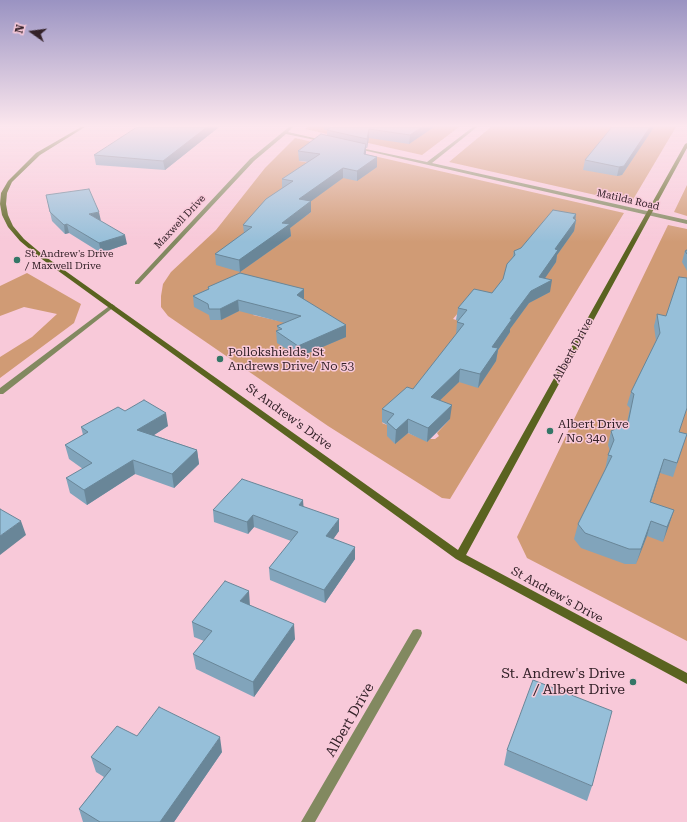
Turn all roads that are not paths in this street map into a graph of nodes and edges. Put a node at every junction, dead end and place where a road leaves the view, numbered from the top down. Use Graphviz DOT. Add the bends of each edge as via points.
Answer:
graph roads {
  1 [pos="25,165"];
  2 [pos="247,165"];
  3 [pos="434,165"];
  4 [pos="675,165"];
  5 [pos="648,213"];
  6 [pos="687,222"];
  7 [pos="137,282"];
  8 [pos="112,306"];
  9 [pos="0,392"];
  10 [pos="460,556"];
  11 [pos="417,633"];
  12 [pos="687,679"];
  13 [pos="308,822"];
  1 -- 8 [label="street, St Andrew's Drive" via="9,182 4,193 5,215 11,227 22,240"];
  2 -- 7 [label="street, Maxwell Drive"];
  3 -- 5 [label="street, Matilda Road"];
  4 -- 5 [label="street, Albert Drive"];
  5 -- 6 [label="street, Matilda Road"];
  5 -- 10 [label="street, Albert Drive"];
  8 -- 9 [label="street"];
  8 -- 10 [label="street, St Andrew's Drive"];
  10 -- 12 [label="street, St Andrew's Drive"];
  11 -- 13 [label="street, Albert Drive"];
}
